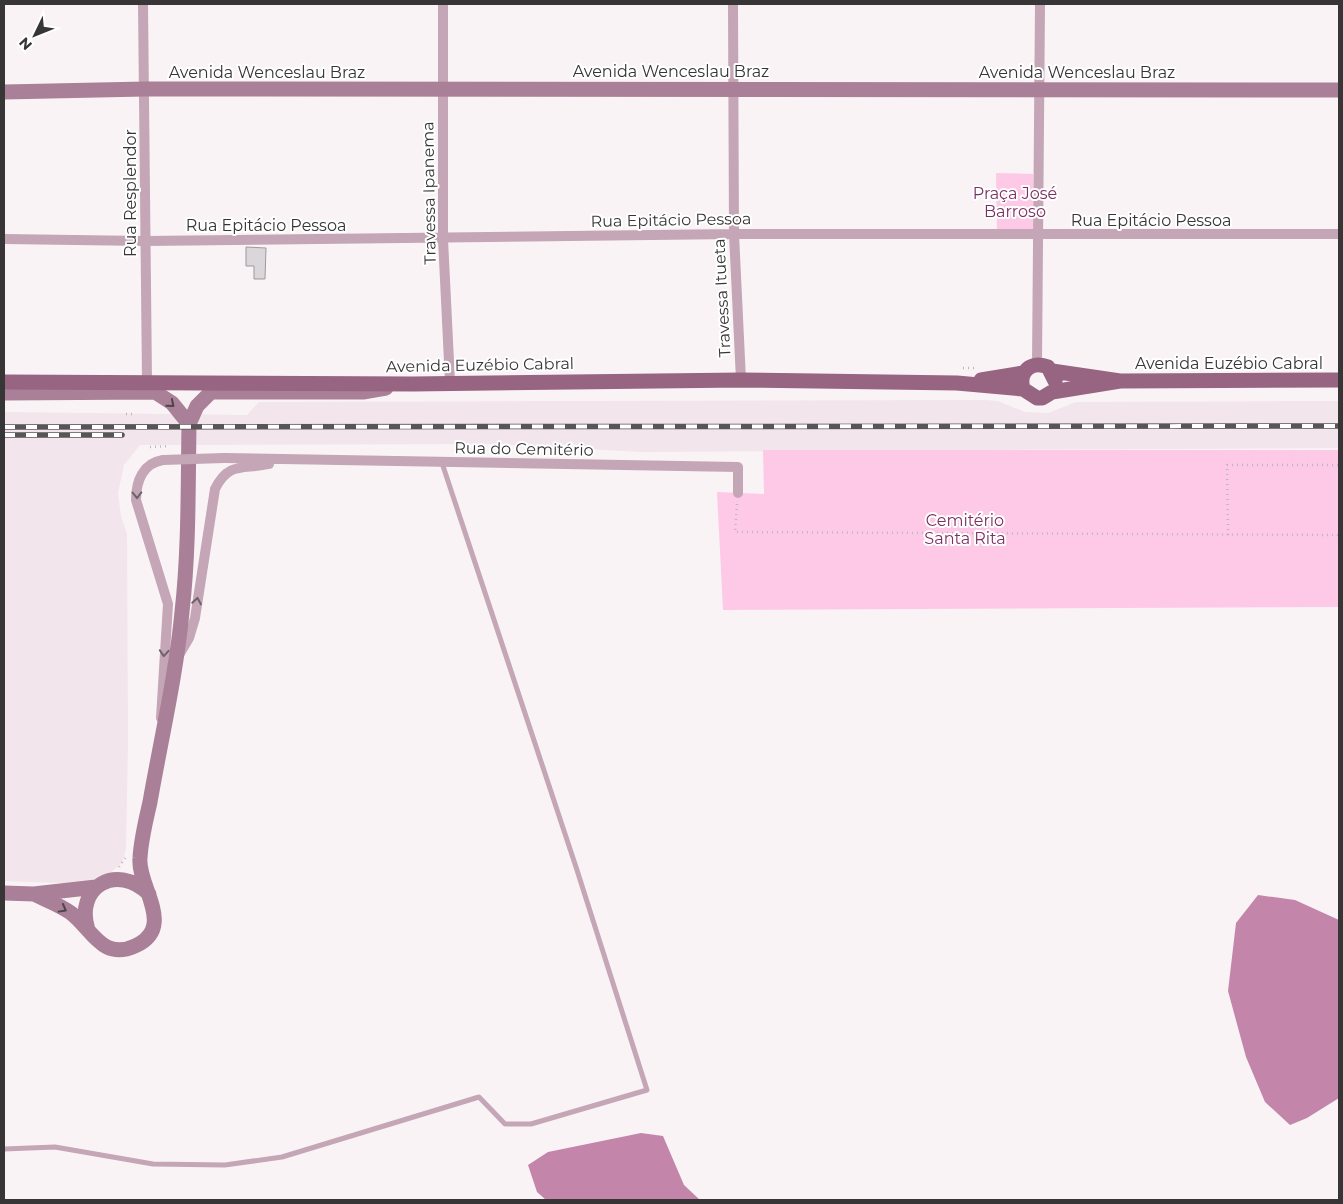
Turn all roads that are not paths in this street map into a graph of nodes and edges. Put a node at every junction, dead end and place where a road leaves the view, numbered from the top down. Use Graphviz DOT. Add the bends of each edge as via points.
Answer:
graph roads {
  1 [pos="143,4"];
  2 [pos="443,4"];
  3 [pos="733,4"];
  4 [pos="1040,4"];
  5 [pos="732,88"];
  6 [pos="145,89"];
  7 [pos="443,90"];
  8 [pos="1038,90"];
  9 [pos="1339,90"];
  10 [pos="4,92"];
  11 [pos="734,234"];
  12 [pos="1339,234"];
  13 [pos="1039,235"];
  14 [pos="4,239"];
  15 [pos="444,239"];
  16 [pos="145,241"];
  17 [pos="1037,364"];
  18 [pos="1052,371"];
  19 [pos="1023,373"];
  20 [pos="741,380"];
  21 [pos="1339,380"];
  22 [pos="147,381"];
  23 [pos="1120,381"];
  24 [pos="4,382"];
  25 [pos="450,382"];
  26 [pos="957,383"];
  27 [pos="413,384"];
  28 [pos="1023,390"];
  29 [pos="1052,392"];
  30 [pos="4,393"];
  31 [pos="189,424"];
  32 [pos="284,460"];
  33 [pos="442,462"];
  34 [pos="738,493"];
  35 [pos="175,662"];
  36 [pos="161,739"];
  37 [pos="134,855"];
  38 [pos="106,880"];
  39 [pos="4,893"];
  40 [pos="34,894"];
  41 [pos="149,894"];
  42 [pos="88,930"];
  43 [pos="4,1149"];
  1 -- 6 [label="street, Rua Resplendor"];
  2 -- 7 [label="street, Travessa Ipanema"];
  3 -- 5 [label="street, Travessa Itueta"];
  4 -- 8 [label="street"];
  5 -- 7 [label="street, Avenida Wenceslau Braz"];
  5 -- 8 [label="street, Avenida Wenceslau Braz"];
  5 -- 11 [label="street, Travessa Itueta"];
  6 -- 7 [label="street, Avenida Wenceslau Braz"];
  6 -- 10 [label="street, Avenida Wenceslau Braz"];
  6 -- 16 [label="street, Rua Resplendor"];
  7 -- 15 [label="street, Travessa Ipanema"];
  8 -- 9 [label="street, Avenida Wenceslau Braz"];
  8 -- 13 [label="street"];
  11 -- 13 [label="street, Rua Epitácio Pessoa"];
  11 -- 15 [label="street, Rua Epitácio Pessoa"];
  11 -- 20 [label="street, Travessa Itueta"];
  12 -- 13 [label="street, Rua Epitácio Pessoa"];
  13 -- 17 [label="street"];
  14 -- 16 [label="street, Rua Epitácio Pessoa"];
  15 -- 16 [label="street, Rua Epitácio Pessoa"];
  15 -- 25 [label="street, Travessa Ipanema"];
  16 -- 22 [label="street, Rua Resplendor"];
  17 -- 18 [label="main road"];
  17 -- 19 [label="main road"];
  18 -- 23 [label="main road, Avenida Euzébio Cabral"];
  18 -- 29 [label="main road" via="1055,382"];
  19 -- 26 [label="main road, Avenida Euzébio Cabral"];
  19 -- 28 [label="main road"];
  20 -- 25 [label="main road, Avenida Euzébio Cabral"];
  20 -- 26 [label="main road, Avenida Euzébio Cabral"];
  21 -- 23 [label="main road, Avenida Euzébio Cabral"];
  22 -- 24 [label="main road, Avenida Euzébio Cabral"];
  22 -- 27 [label="main road, Avenida Euzébio Cabral"];
  23 -- 29 [label="main road, Avenida Euzébio Cabral"];
  25 -- 27 [label="main road, Avenida Euzébio Cabral"];
  26 -- 28 [label="main road, Avenida Euzébio Cabral"];
  27 -- 31 [label="street" via="363,392 211,392 197,406"];
  28 -- 29 [label="main road, Avenida Euzébio Cabral" via="1037,398"];
  30 -- 31 [label="street, one-way" via="155,392 172,403"];
  31 -- 35 [label="street" via="182,612"];
  32 -- 33 [label="street, Rua do Cemitério"];
  35 -- 32 [label="street, Rua do Cemitério, one-way" via="189,638 194,618 215,489 221,476 238,467"];
  32 -- 36 [label="street, Rua do Cemitério, one-way, bridge" via="163,460 149,465 141,475 136,490 138,508 168,604 160,697"];
  33 -- 34 [label="street, Rua do Cemitério" via="738,467"];
  33 -- 43 [label="lane" via="647,1090 531,1124 505,1124 479,1097 282,1157 225,1165 153,1164 55,1147"];
  35 -- 36 [label="street"];
  36 -- 37 [label="street"];
  37 -- 38 [label="street" via="129,870"];
  37 -- 41 [label="street"];
  38 -- 40 [label="street"];
  38 -- 41 [label="street" via="130,880"];
  38 -- 42 [label="street" via="89,896 84,907"];
  39 -- 40 [label="street"];
  40 -- 42 [label="street, one-way" via="72,913"];
  41 -- 42 [label="street" via="155,916 149,933 137,945 115,949 99,943"];
}
